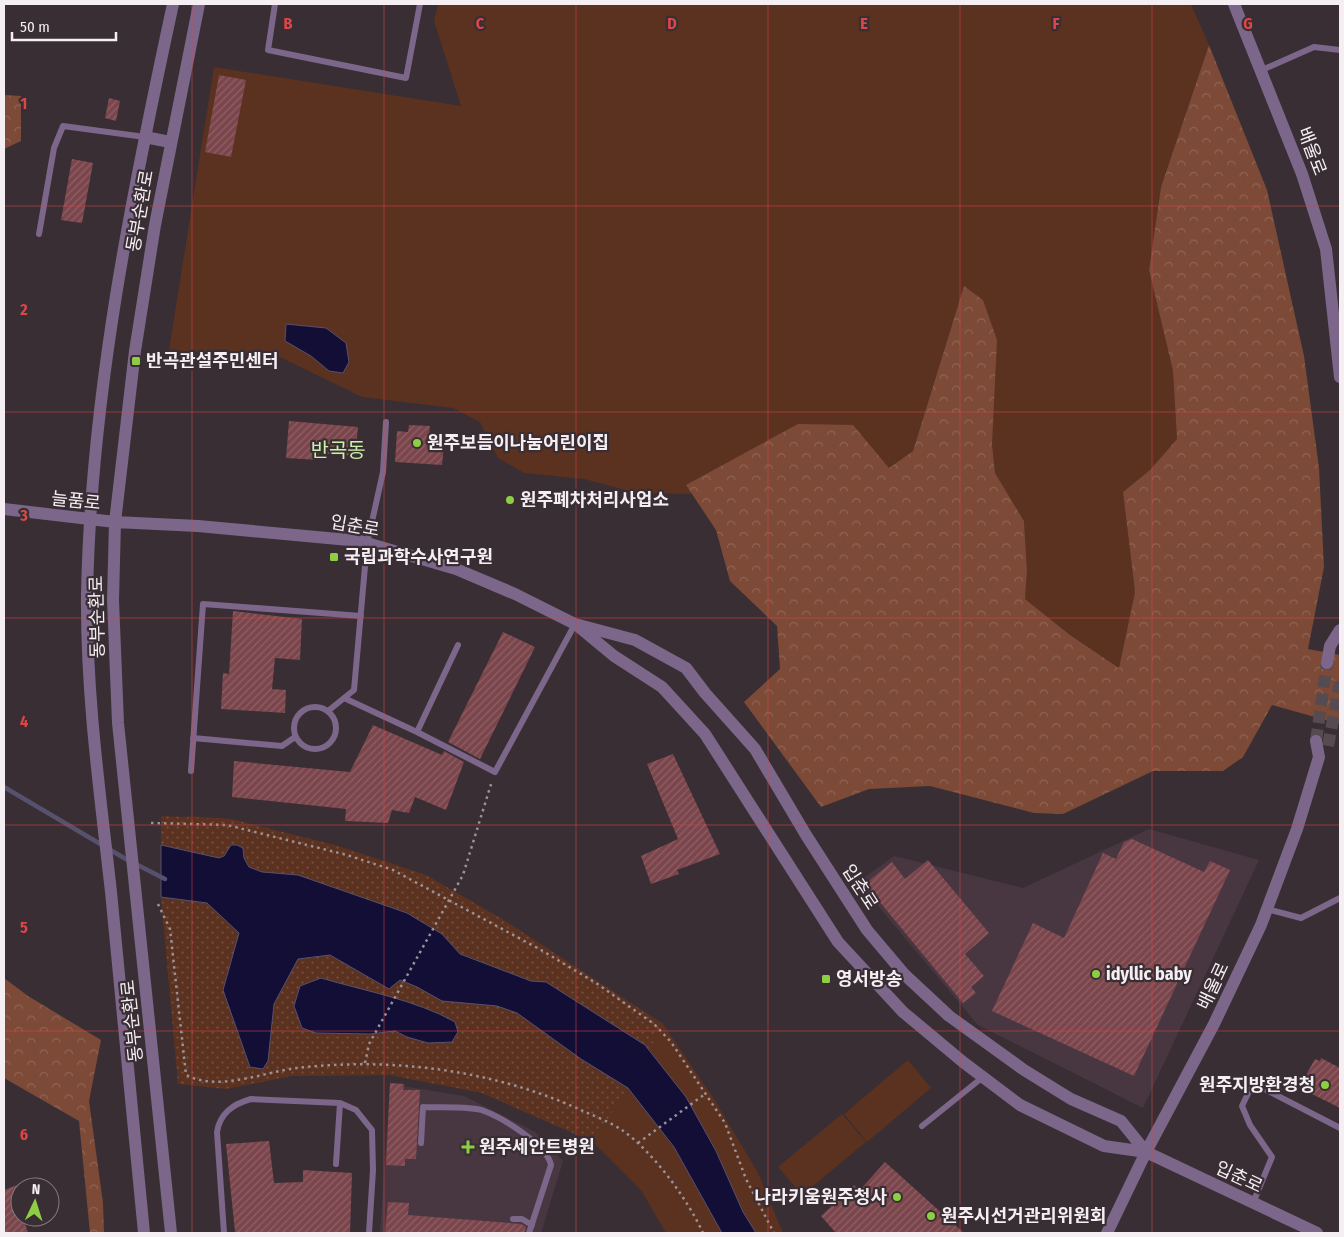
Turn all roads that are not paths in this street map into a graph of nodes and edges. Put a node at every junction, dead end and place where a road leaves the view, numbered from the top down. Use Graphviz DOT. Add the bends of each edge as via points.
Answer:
graph roads {
  1 [pos="174,4"];
  2 [pos="200,4"];
  3 [pos="275,4"];
  4 [pos="420,4"];
  5 [pos="1234,4"];
  6 [pos="1340,50"];
  7 [pos="1262,70"];
  8 [pos="144,137"];
  9 [pos="170,142"];
  10 [pos="39,234"];
  11 [pos="1340,377"];
  12 [pos="386,422"];
  13 [pos="4,509"];
  14 [pos="90,520"];
  15 [pos="115,522"];
  16 [pos="367,544"];
  17 [pos="361,616"];
  18 [pos="575,624"];
  19 [pos="1340,630"];
  20 [pos="458,645"];
  21 [pos="1327,663"];
  22 [pos="344,698"];
  23 [pos="328,711"];
  24 [pos="416,732"];
  25 [pos="193,738"];
  26 [pos="296,738"];
  27 [pos="1316,741"];
  28 [pos="1328,746"];
  29 [pos="1319,757"];
  30 [pos="191,772"];
  31 [pos="1340,898"];
  32 [pos="1266,909"];
  33 [pos="983,1077"];
  34 [pos="340,1103"];
  35 [pos="922,1126"];
  36 [pos="1340,1128"];
  37 [pos="421,1143"];
  38 [pos="1146,1152"];
  39 [pos="336,1164"];
  40 [pos="1253,1203"];
  41 [pos="513,1219"];
  42 [pos="532,1225"];
  43 [pos="144,1233"];
  44 [pos="171,1233"];
  45 [pos="224,1233"];
  46 [pos="369,1233"];
  47 [pos="529,1233"];
  48 [pos="1107,1233"];
  49 [pos="1318,1233"];
  1 -- 8 [label="street, 동부순환로"];
  2 -- 9 [label="street, 동부순환로"];
  3 -- 4 [label="lane" via="268,50 406,78"];
  5 -- 7 [label="street, 배울로"];
  6 -- 7 [label="lane" via="1314,47"];
  7 -- 11 [label="street, 배울로" via="1302,174 1326,249"];
  8 -- 9 [label="street"];
  8 -- 10 [label="lane" via="63,126 54,148"];
  8 -- 14 [label="street, 동부순환로" via="108,346"];
  9 -- 15 [label="street, 동부순환로" via="135,351"];
  12 -- 16 [label="lane" via="383,472"];
  13 -- 14 [label="street, 늘품로"];
  14 -- 15 [label="street, 늘품로"];
  14 -- 43 [label="street, 동부순환로" via="87,595 92,723"];
  15 -- 16 [label="street, 입춘로" via="198,526"];
  15 -- 44 [label="street, 동부순환로" via="112,600 118,723"];
  16 -- 17 [label="lane"];
  16 -- 18 [label="street, 입춘로" via="456,569"];
  17 -- 22 [label="lane" via="354,690"];
  17 -- 25 [label="lane" via="203,604"];
  18 -- 24 [label="lane" via="495,772"];
  18 -- 33 [label="street, 입춘로" via="614,656 662,687 705,734 838,942 903,1012"];
  18 -- 38 [label="street, 입춘로" via="635,640 686,668 755,749 867,930 905,975 949,1016 1024,1070 1071,1099 1121,1121"];
  19 -- 21 [label="street" via="1330,646"];
  20 -- 24 [label="lane"];
  22 -- 23 [label="lane"];
  22 -- 24 [label="lane"];
  23 -- 26 [label="lane" via="312,706 300,712 294,724"];
  23 -- 26 [label="lane" via="336,727 327,746 306,748"];
  25 -- 26 [label="lane" via="282,746"];
  25 -- 30 [label="lane"];
  27 -- 29 [label="street, 배울로"];
  28 -- 29 [label="street"];
  29 -- 32 [label="street, 배울로" via="1297,829"];
  31 -- 32 [label="lane" via="1301,918"];
  32 -- 38 [label="street, 배울로" via="1214,1024"];
  33 -- 35 [label="lane"];
  33 -- 38 [label="street, 입춘로" via="1020,1105 1104,1146"];
  34 -- 39 [label="lane"];
  34 -- 45 [label="lane" via="252,1099 238,1102 225,1112 216,1132"];
  34 -- 46 [label="lane" via="356,1110 372,1130"];
  36 -- 40 [label="lane" via="1253,1083 1242,1106 1250,1125 1272,1157"];
  37 -- 42 [label="lane" via="423,1107 483,1110 526,1135 549,1158 550,1165"];
  38 -- 40 [label="street, 입춘로"];
  38 -- 48 [label="street, 배울로"];
  40 -- 49 [label="street, 입춘로"];
  41 -- 42 [label="lane" via="522,1219"];
  42 -- 47 [label="lane"];
}
